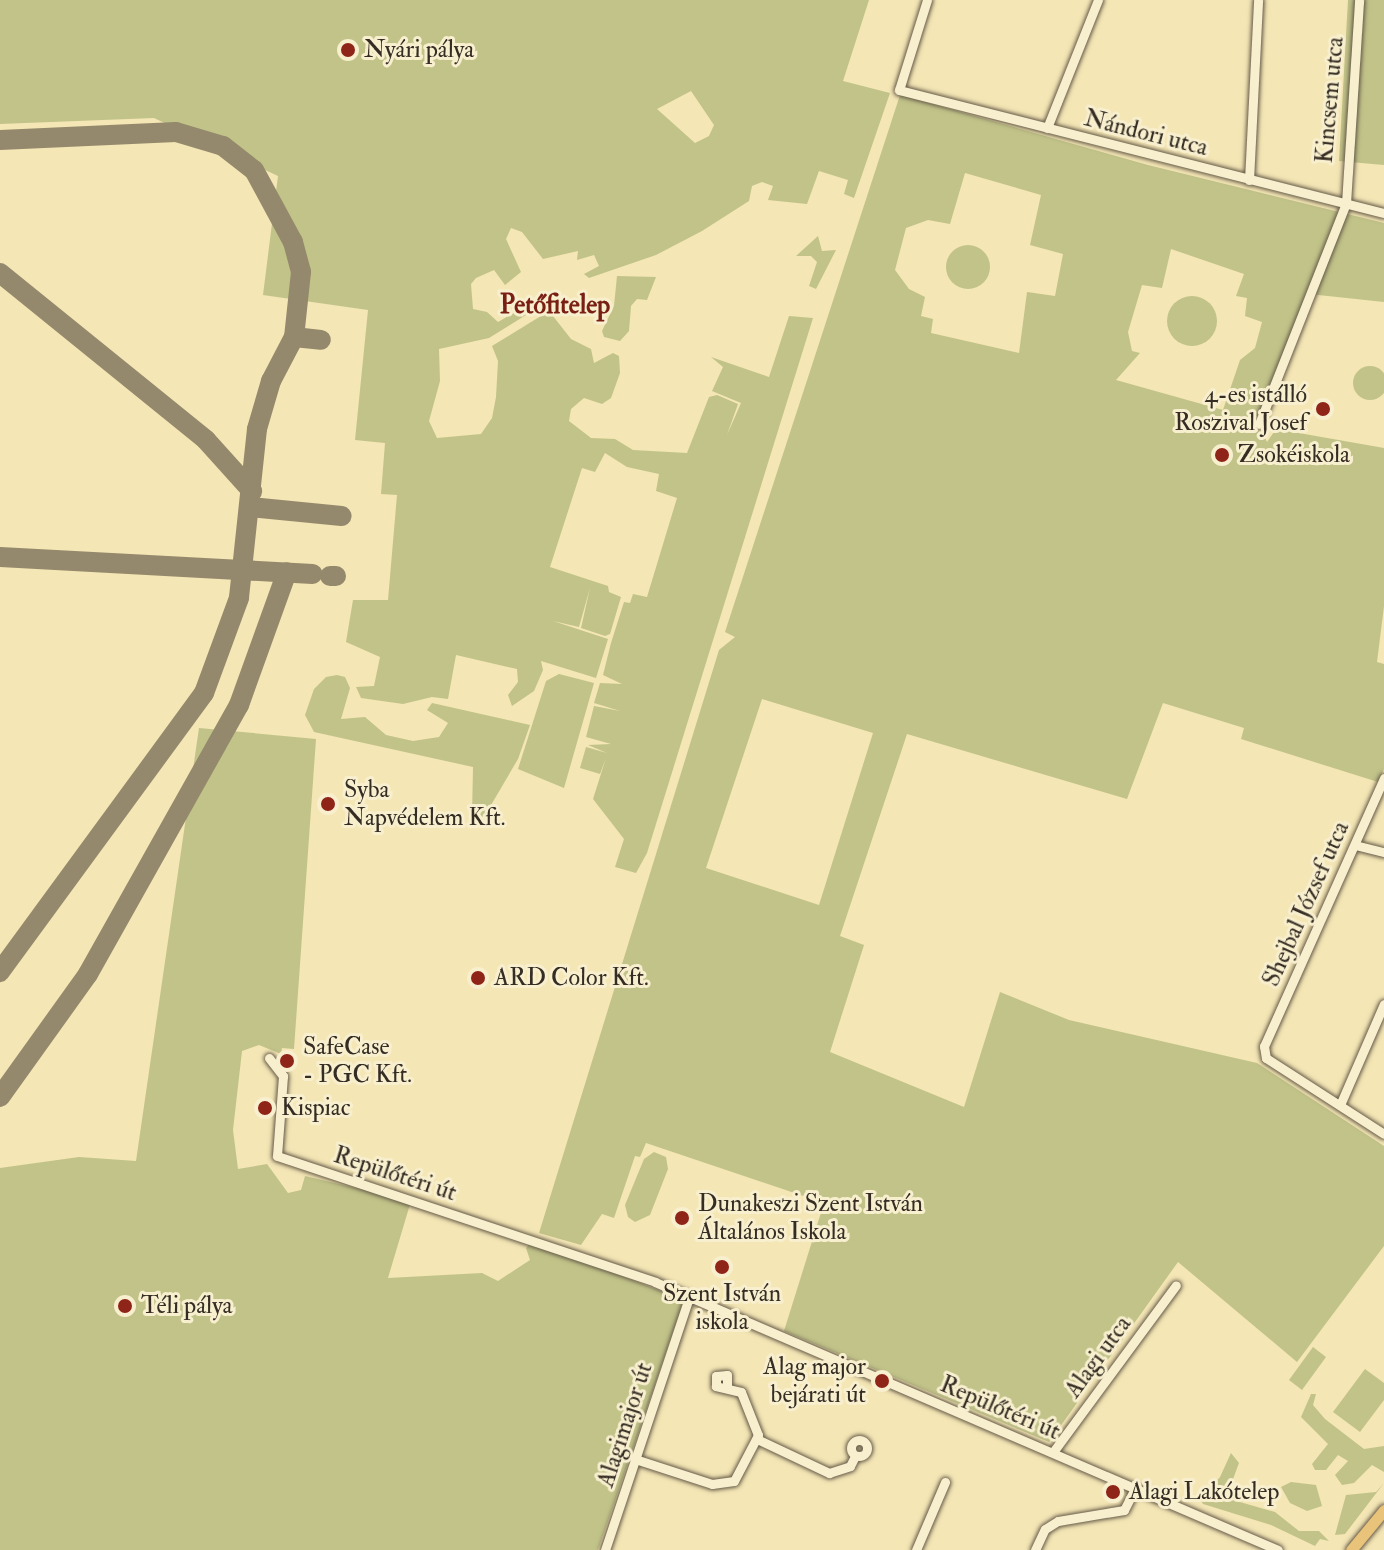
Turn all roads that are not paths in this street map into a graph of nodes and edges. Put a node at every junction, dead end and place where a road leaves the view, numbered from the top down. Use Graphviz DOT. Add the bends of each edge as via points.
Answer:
graph roads {
  1 [pos="927,0"];
  2 [pos="1098,0"];
  3 [pos="1258,0"];
  4 [pos="1359,0"];
  5 [pos="1047,128"];
  6 [pos="1249,180"];
  7 [pos="1346,203"];
  8 [pos="1384,213"];
  9 [pos="1259,424"];
  10 [pos="1384,778"];
  11 [pos="1355,845"];
  12 [pos="1384,852"];
  13 [pos="1384,1004"];
  14 [pos="269,1058"];
  15 [pos="1340,1105"];
  16 [pos="1384,1134"];
  17 [pos="1176,1285"];
  18 [pos="689,1297"];
  19 [pos="706,1304"];
  20 [pos="682,1313"];
  21 [pos="727,1385"];
  22 [pos="757,1439"];
  23 [pos="1053,1452"];
  24 [pos="855,1456"];
  25 [pos="635,1459"];
  26 [pos="945,1482"];
  27 [pos="1135,1488"];
  28 [pos="1384,1510"];
  29 [pos="1364,1537"];
  30 [pos="605,1550"];
  31 [pos="916,1550"];
  32 [pos="1035,1550"];
  33 [pos="1278,1550"];
  34 [pos="1351,1550"];
  35 [pos="1359,1550"];
  1 -- 5 [label="street, Nándori utca" via="899,90"];
  2 -- 5 [label="street"];
  3 -- 6 [label="street"];
  4 -- 7 [label="street, Kincsem utca"];
  5 -- 6 [label="street, Nándori utca"];
  6 -- 7 [label="street, Nándori utca"];
  7 -- 8 [label="street, Nándori utca"];
  7 -- 9 [label="street"];
  10 -- 11 [label="street, Shejbal József utca"];
  11 -- 12 [label="street"];
  11 -- 15 [label="street, Shejbal József utca" via="1264,1046 1266,1058"];
  13 -- 15 [label="street"];
  14 -- 18 [label="street, Repülőtéri út" via="283,1076 277,1156 584,1256"];
  15 -- 16 [label="street"];
  17 -- 23 [label="street, Alagi utca"];
  18 -- 19 [label="street, Repülőtéri út"];
  18 -- 20 [label="street"];
  19 -- 20 [label="street"];
  19 -- 23 [label="street, Repülőtéri út"];
  20 -- 25 [label="street, Alagimajor út"];
  21 -- 22 [label="street" via="741,1392"];
  22 -- 24 [label="street" via="829,1473 850,1466"];
  22 -- 25 [label="street" via="739,1477 727,1485"];
  23 -- 27 [label="street, Repülőtéri út"];
  25 -- 30 [label="street, Alagimajor út"];
  26 -- 31 [label="street"];
  27 -- 32 [label="street" via="1124,1510 1058,1521 1045,1529"];
  27 -- 33 [label="street, Repülőtéri út"];
  28 -- 29 [label="main road"];
  29 -- 34 [label="main road"];
  29 -- 35 [label="main road"];
}
